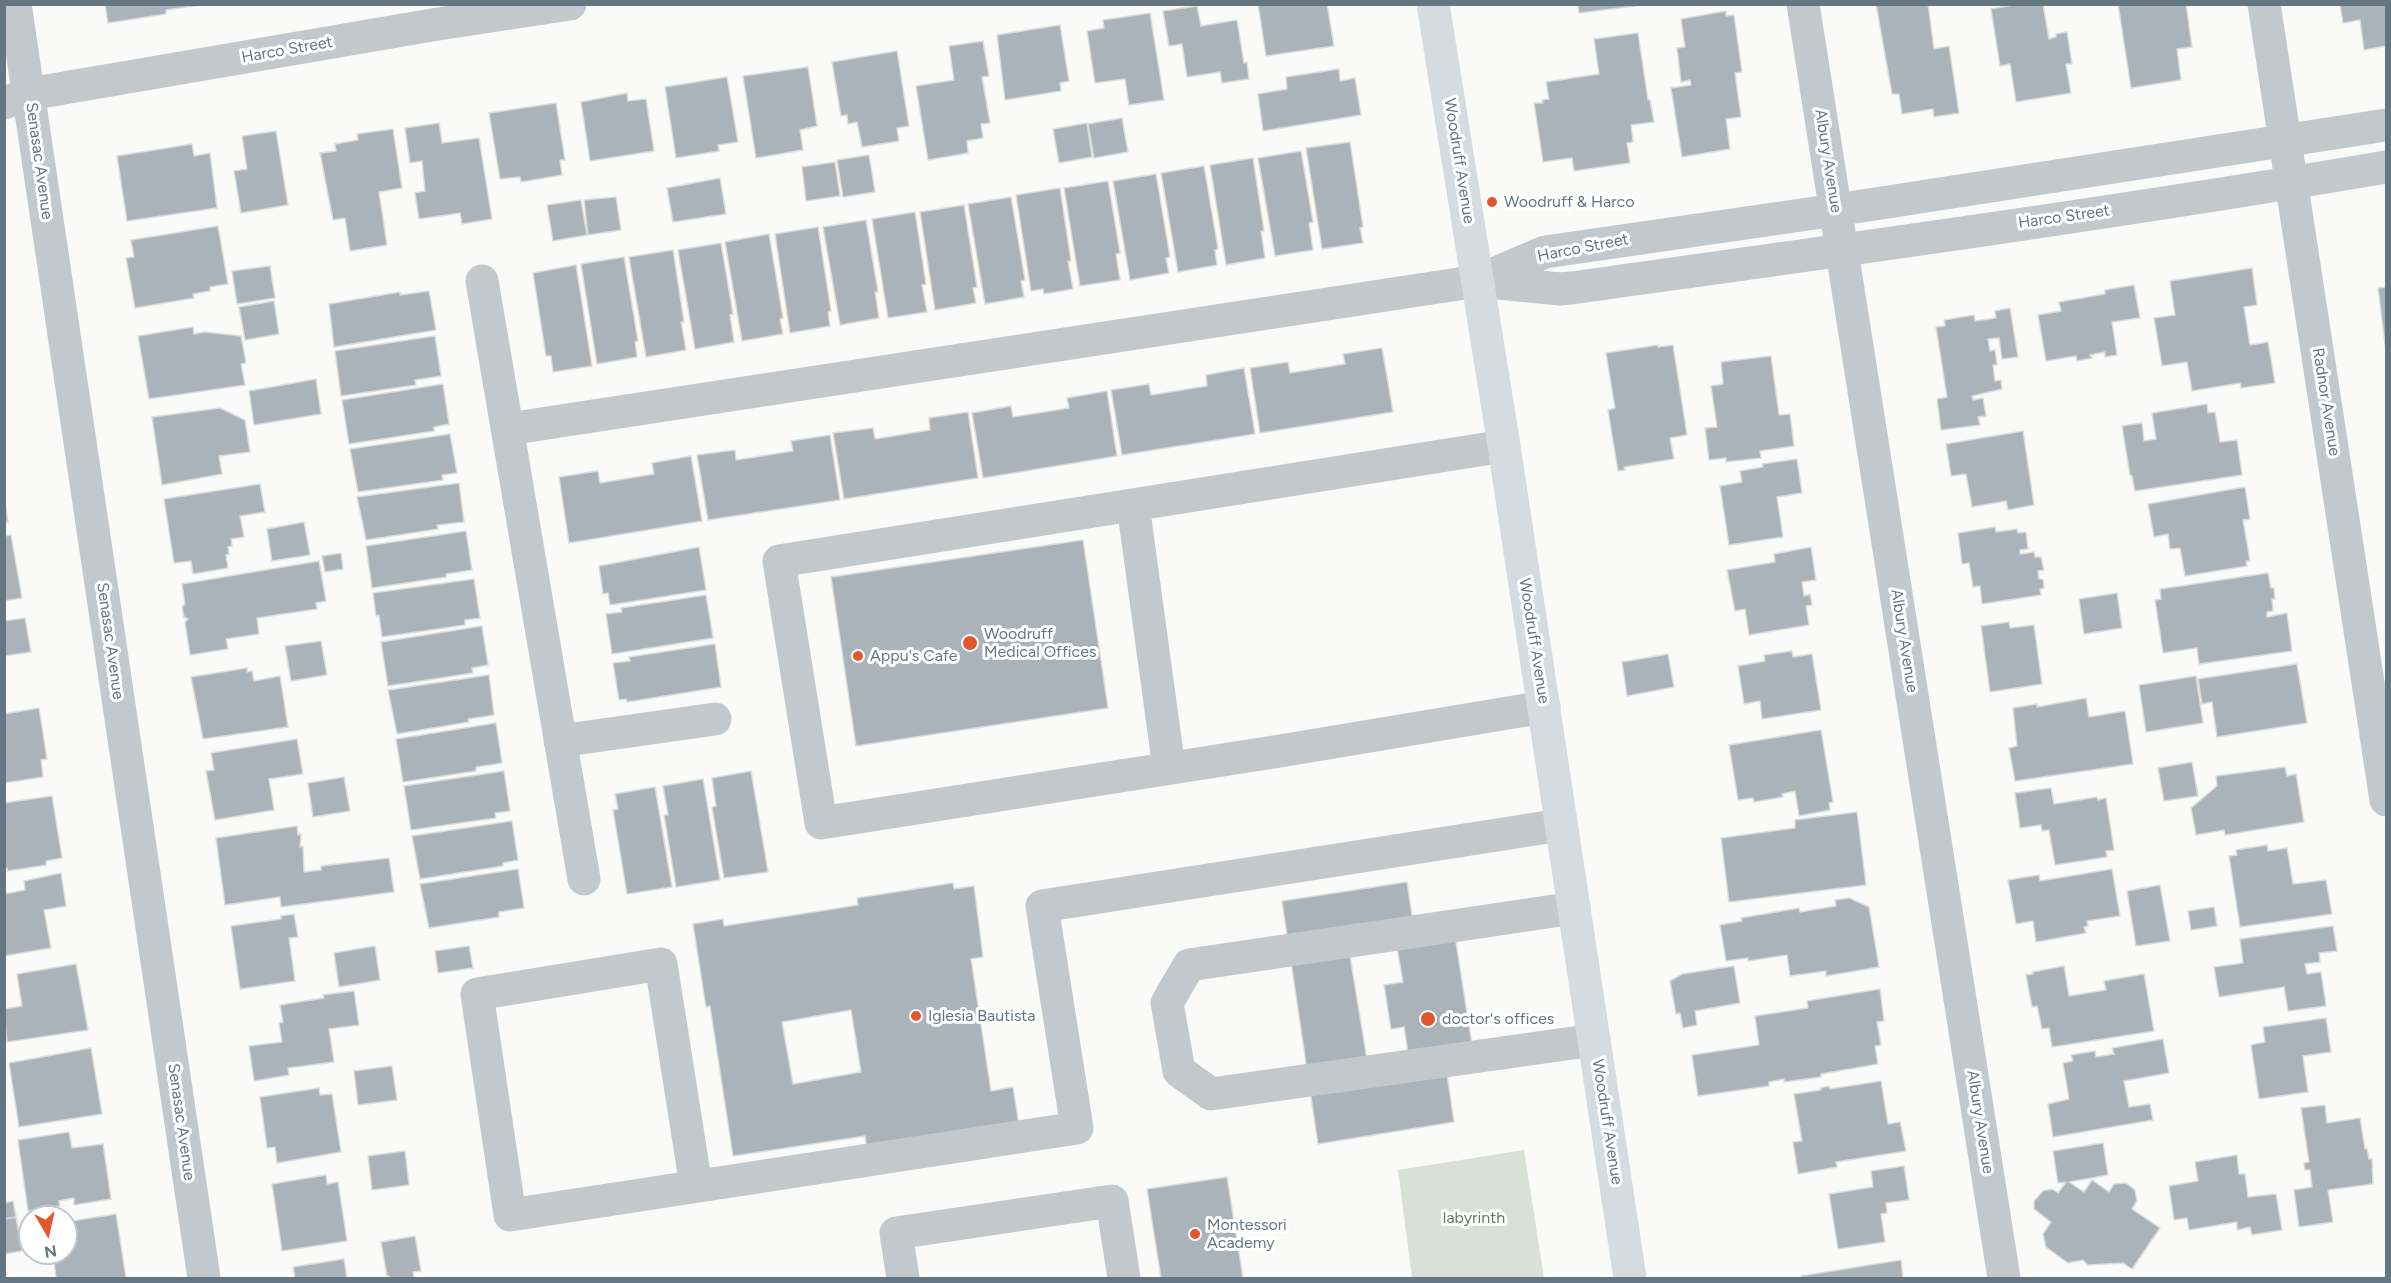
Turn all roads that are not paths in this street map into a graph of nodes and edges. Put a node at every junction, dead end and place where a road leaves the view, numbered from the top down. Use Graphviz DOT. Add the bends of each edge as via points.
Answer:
graph roads {
  1 [pos="15,4"];
  2 [pos="570,4"];
  3 [pos="1433,4"];
  4 [pos="1803,4"];
  5 [pos="2264,4"];
  6 [pos="436,14"];
  7 [pos="17,98"];
  8 [pos="2386,125"];
  9 [pos="2285,141"];
  10 [pos="2386,167"];
  11 [pos="2293,183"];
  12 [pos="1836,210"];
  13 [pos="1842,250"];
  14 [pos="482,281"];
  15 [pos="1478,281"];
  16 [pos="508,429"];
  17 [pos="1504,446"];
  18 [pos="1133,505"];
  19 [pos="1544,707"];
  20 [pos="715,719"];
  21 [pos="560,741"];
  22 [pos="1169,768"];
  23 [pos="2386,800"];
  24 [pos="1561,825"];
  25 [pos="584,879"];
  26 [pos="1574,908"];
  27 [pos="1594,1040"];
  28 [pos="696,1186"];
  29 [pos="204,1278"];
  30 [pos="903,1278"];
  31 [pos="1124,1278"];
  32 [pos="1630,1278"];
  33 [pos="2004,1278"];
  1 -- 7 [label="street, Senasac Avenue"];
  2 -- 6 [label="street, Harco Street"];
  3 -- 15 [label="main road, Woodruff Avenue"];
  4 -- 12 [label="street, Albury Avenue"];
  5 -- 9 [label="street, Radnor Avenue"];
  6 -- 7 [label="street, Harco Street"];
  7 -- 29 [label="street, Senasac Avenue"];
  8 -- 9 [label="street, Harco Street"];
  9 -- 11 [label="street, Radnor Avenue"];
  9 -- 12 [label="street, Harco Street"];
  10 -- 11 [label="street, Harco Street"];
  11 -- 13 [label="street, Harco Street"];
  11 -- 23 [label="street, Radnor Avenue"];
  12 -- 13 [label="street, Albury Avenue"];
  12 -- 15 [label="street, Harco Street" via="1545,252"];
  13 -- 15 [label="street, Harco Street" via="1560,289"];
  13 -- 33 [label="street, Albury Avenue"];
  14 -- 16 [label="street"];
  15 -- 16 [label="street"];
  15 -- 17 [label="main road, Woodruff Avenue"];
  16 -- 21 [label="street"];
  17 -- 18 [label="street"];
  17 -- 19 [label="main road, Woodruff Avenue"];
  18 -- 22 [label="street"];
  18 -- 22 [label="street" via="779,561 821,823"];
  19 -- 22 [label="street"];
  19 -- 24 [label="main road, Woodruff Avenue"];
  20 -- 21 [label="street"];
  21 -- 25 [label="street"];
  24 -- 26 [label="main road, Woodruff Avenue"];
  24 -- 28 [label="street" via="1042,906 1077,1128"];
  26 -- 27 [label="main road, Woodruff Avenue"];
  26 -- 27 [label="street" via="1189,965 1167,1003 1179,1071 1211,1094"];
  27 -- 32 [label="main road, Woodruff Avenue"];
  28 -- 28 [label="street" via="510,1215 477,994 661,964"];
  30 -- 31 [label="street" via="896,1233 1112,1201"];
}
